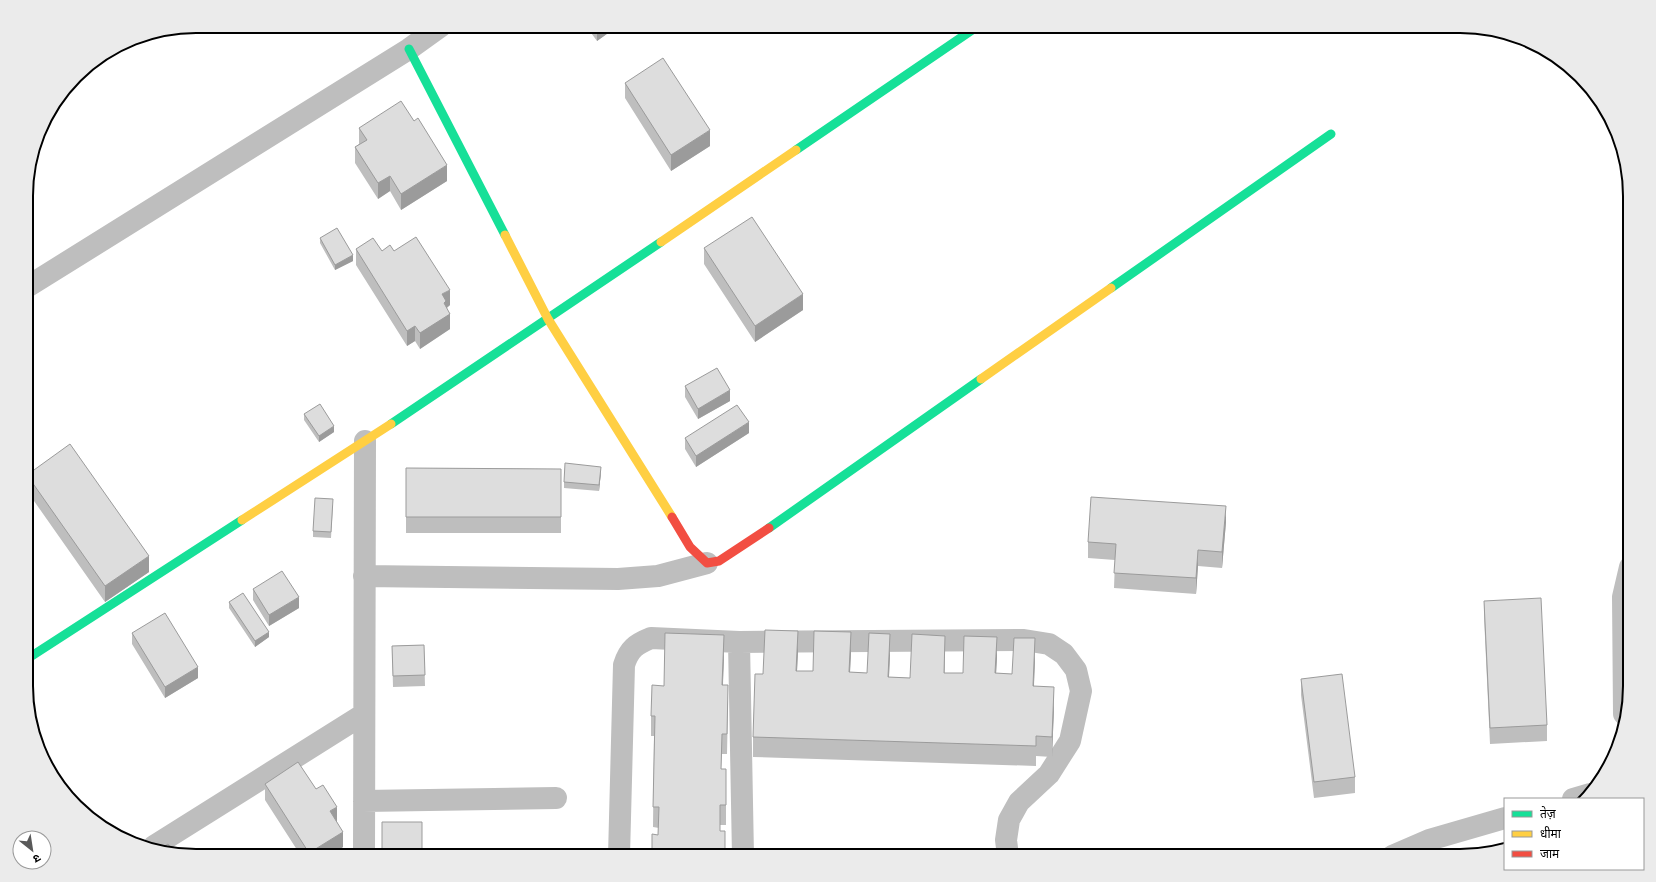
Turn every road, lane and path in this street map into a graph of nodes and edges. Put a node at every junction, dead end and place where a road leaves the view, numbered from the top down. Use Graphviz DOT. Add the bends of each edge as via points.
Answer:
graph roads {
  1 [pos="430,33"];
  2 [pos="968,33"];
  3 [pos="408,48"];
  4 [pos="1331,134"];
  5 [pos="33,283"];
  6 [pos="548,318"];
  7 [pos="365,441"];
  8 [pos="707,563"];
  9 [pos="364,576"];
  10 [pos="739,642"];
  11 [pos="33,655"];
  12 [pos="364,714"];
  13 [pos="556,798"];
  14 [pos="364,801"];
  15 [pos="1504,818"];
  16 [pos="157,844"];
  17 [pos="364,849"];
  18 [pos="619,849"];
  19 [pos="743,849"];
  20 [pos="1007,849"];
  21 [pos="1408,849"];
  1 -- 3 [label="street"];
  2 -- 6 [label="street"];
  3 -- 5 [label="street"];
  3 -- 6 [label="street"];
  4 -- 8 [label="street" via="734,552 719,561"];
  6 -- 7 [label="street"];
  6 -- 8 [label="street" via="690,547"];
  7 -- 9 [label="street"];
  7 -- 11 [label="street"];
  8 -- 9 [label="street" via="658,576 618,579"];
  9 -- 12 [label="street"];
  10 -- 18 [label="street" via="651,638 638,644 627,655 624,665"];
  10 -- 19 [label="street"];
  10 -- 20 [label="street" via="1024,640 1049,644 1064,654 1076,670 1081,691 1070,741 1048,774 1019,802 1008,820"];
  12 -- 14 [label="street"];
  12 -- 16 [label="street"];
  13 -- 14 [label="street"];
  14 -- 17 [label="street"];
  15 -- 21 [label="street" via="1429,840"];
}
